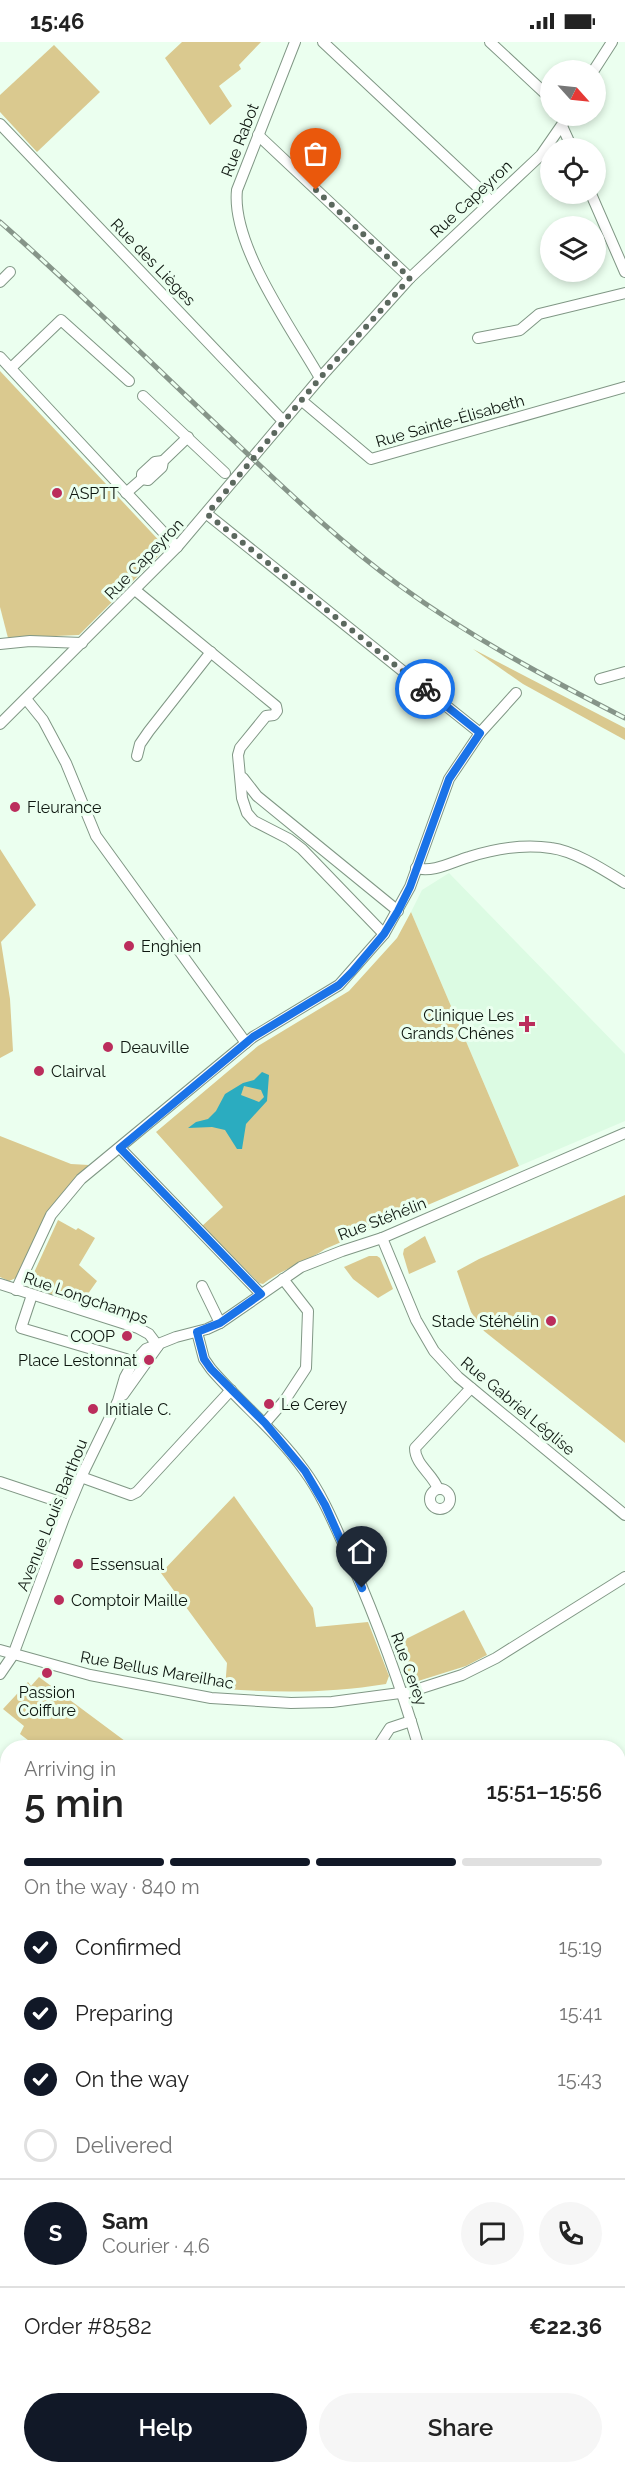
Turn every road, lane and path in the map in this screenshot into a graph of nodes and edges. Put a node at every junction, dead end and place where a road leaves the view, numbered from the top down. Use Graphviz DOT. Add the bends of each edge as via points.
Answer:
graph roads {
  1 [pos="295,42"];
  2 [pos="323,42"];
  3 [pos="490,42"];
  4 [pos="612,42"];
  5 [pos="600,60"];
  6 [pos="540,89"];
  7 [pos="0,124"];
  8 [pos="561,126"];
  9 [pos="258,135"];
  10 [pos="567,138"];
  11 [pos="490,202"];
  12 [pos="596,204"];
  13 [pos="621,250"];
  14 [pos="10,272"];
  15 [pos="625,272"];
  16 [pos="410,278"];
  17 [pos="0,282"];
  18 [pos="625,293"];
  19 [pos="478,338"];
  20 [pos="0,357"];
  21 [pos="11,368"];
  22 [pos="320,378"];
  23 [pos="129,381"];
  24 [pos="625,387"];
  25 [pos="143,396"];
  26 [pos="302,400"];
  27 [pos="284,421"];
  28 [pos="188,436"];
  29 [pos="225,473"];
  30 [pos="126,493"];
  31 [pos="207,514"];
  32 [pos="177,548"];
  33 [pos="135,590"];
  34 [pos="82,643"];
  35 [pos="0,644"];
  36 [pos="211,652"];
  37 [pos="625,672"];
  38 [pos="600,679"];
  39 [pos="516,693"];
  40 [pos="26,699"];
  41 [pos="0,724"];
  42 [pos="480,733"];
  43 [pos="137,756"];
  44 [pos="241,775"];
  45 [pos="311,839"];
  46 [pos="302,849"];
  47 [pos="416,868"];
  48 [pos="625,883"];
  49 [pos="398,911"];
  50 [pos="384,934"];
  51 [pos="246,1043"];
  52 [pos="625,1132"];
  53 [pos="120,1148"];
  54 [pos="382,1238"];
  55 [pos="283,1279"];
  56 [pos="0,1284"];
  57 [pos="202,1286"];
  58 [pos="16,1290"];
  59 [pos="261,1294"];
  60 [pos="32,1295"];
  61 [pos="220,1323"];
  62 [pos="197,1332"];
  63 [pos="158,1346"];
  64 [pos="132,1364"];
  65 [pos="471,1388"];
  66 [pos="231,1390"];
  67 [pos="118,1401"];
  68 [pos="265,1423"];
  69 [pos="81,1478"];
  70 [pos="0,1482"];
  71 [pos="438,1489"];
  72 [pos="69,1505"];
  73 [pos="625,1515"];
  74 [pos="625,1577"];
  75 [pos="0,1650"];
  76 [pos="13,1655"];
  77 [pos="0,1674"];
  78 [pos="403,1694"];
  79 [pos="411,1721"];
  80 [pos="382,1740"];
  81 [pos="417,1740"];
  1 -- 9 [label="street, Rue Rabot"];
  2 -- 11 [label="street"];
  3 -- 6 [label="street"];
  4 -- 5 [label="street"];
  7 -- 27 [label="street, Rue des Lièges"];
  8 -- 10 [label="street"];
  8 -- 11 [label="street, Rue Capeyron" via="541,155"];
  9 -- 16 [label="street"];
  9 -- 22 [label="street, Rue Rabot" via="237,189 236,209 255,264"];
  11 -- 16 [label="street, Rue Capeyron"];
  12 -- 13 [label="street"];
  13 -- 15 [label="street"];
  14 -- 17 [label="street"];
  16 -- 22 [label="street, Rue Capeyron"];
  18 -- 19 [label="street" via="539,315 520,330"];
  20 -- 21 [label="street"];
  21 -- 23 [label="street" via="61,320"];
  21 -- 30 [label="street"];
  22 -- 26 [label="street, Rue Capeyron"];
  24 -- 26 [label="street, Rue Sainte-Élisabeth" via="371,459"];
  25 -- 28 [label="street"];
  26 -- 27 [label="street, Rue Capeyron"];
  27 -- 31 [label="street, Rue Capeyron"];
  28 -- 29 [label="street"];
  28 -- 30 [label="street" via="163,461 155,462"];
  30 -- 32 [label="street"];
  31 -- 32 [label="street, Rue Capeyron"];
  31 -- 42 [label="street"];
  32 -- 33 [label="street, Rue Capeyron"];
  33 -- 34 [label="street, Rue Capeyron"];
  33 -- 36 [label="street"];
  34 -- 35 [label="street"];
  34 -- 40 [label="street, Rue Capeyron"];
  36 -- 43 [label="street" via="149,731"];
  36 -- 44 [label="street" via="276,706 274,715 266,716 240,748 237,760"];
  37 -- 38 [label="street"];
  39 -- 42 [label="street"];
  40 -- 41 [label="street, Rue Capeyron"];
  40 -- 51 [label="street" via="43,720 66,763 96,836"];
  42 -- 47 [label="street" via="449,779"];
  44 -- 45 [label="street" via="257,796"];
  44 -- 46 [label="street" via="242,798 254,821"];
  45 -- 46 [label="street"];
  45 -- 49 [label="street"];
  46 -- 50 [label="street"];
  47 -- 48 [label="street" via="426,871 510,848 552,848 596,865"];
  47 -- 49 [label="street"];
  49 -- 50 [label="street"];
  50 -- 51 [label="street" via="339,985"];
  51 -- 53 [label="street"];
  52 -- 54 [label="street, Rue Stéhélin"];
  53 -- 58 [label="street" via="81,1179 51,1215"];
  53 -- 59 [label="street"];
  54 -- 55 [label="street, Rue Stéhélin" via="301,1267"];
  54 -- 65 [label="street, Rue Gabriel Léglise" via="416,1320 434,1351"];
  55 -- 59 [label="street, Rue Stéhélin"];
  55 -- 68 [label="street" via="308,1311 306,1368"];
  56 -- 58 [label="street, Rue Longchamps"];
  57 -- 61 [label="street"];
  58 -- 60 [label="street, Rue Longchamps"];
  59 -- 61 [label="street, Rue Stéhélin"];
  60 -- 63 [label="street, Rue Longchamps" via="138,1328"];
  60 -- 64 [label="street" via="21,1328"];
  61 -- 62 [label="street, Rue Stéhélin"];
  62 -- 63 [label="street, Rue Stéhélin" via="176,1336"];
  62 -- 66 [label="street, Rue Cerey" via="204,1359"];
  63 -- 64 [label="street" via="146,1349"];
  63 -- 67 [label="street"];
  64 -- 67 [label="street, Avenue Louis Barthou"];
  65 -- 71 [label="street" via="415,1448 418,1461"];
  65 -- 73 [label="street, Rue Gabriel Léglise"];
  66 -- 68 [label="street, Rue Cerey"];
  66 -- 69 [label="street" via="137,1492 130,1496"];
  67 -- 69 [label="street, Avenue Louis Barthou"];
  68 -- 78 [label="street, Rue Cerey" via="305,1471 325,1505 370,1605"];
  69 -- 72 [label="street, Avenue Louis Barthou"];
  70 -- 72 [label="street"];
  72 -- 76 [label="street, Avenue Louis Barthou"];
  74 -- 78 [label="street, Rue Bellus Mareilhac" via="496,1658 462,1675"];
  75 -- 76 [label="street, Rue Bellus Mareilhac"];
  76 -- 77 [label="street, Avenue Louis Barthou"];
  76 -- 78 [label="street, Rue Bellus Mareilhac" via="90,1675 211,1698 291,1703"];
  78 -- 79 [label="street, Rue Cerey"];
  79 -- 80 [label="street" via="390,1728"];
  79 -- 81 [label="street, Rue Cerey"];
}
